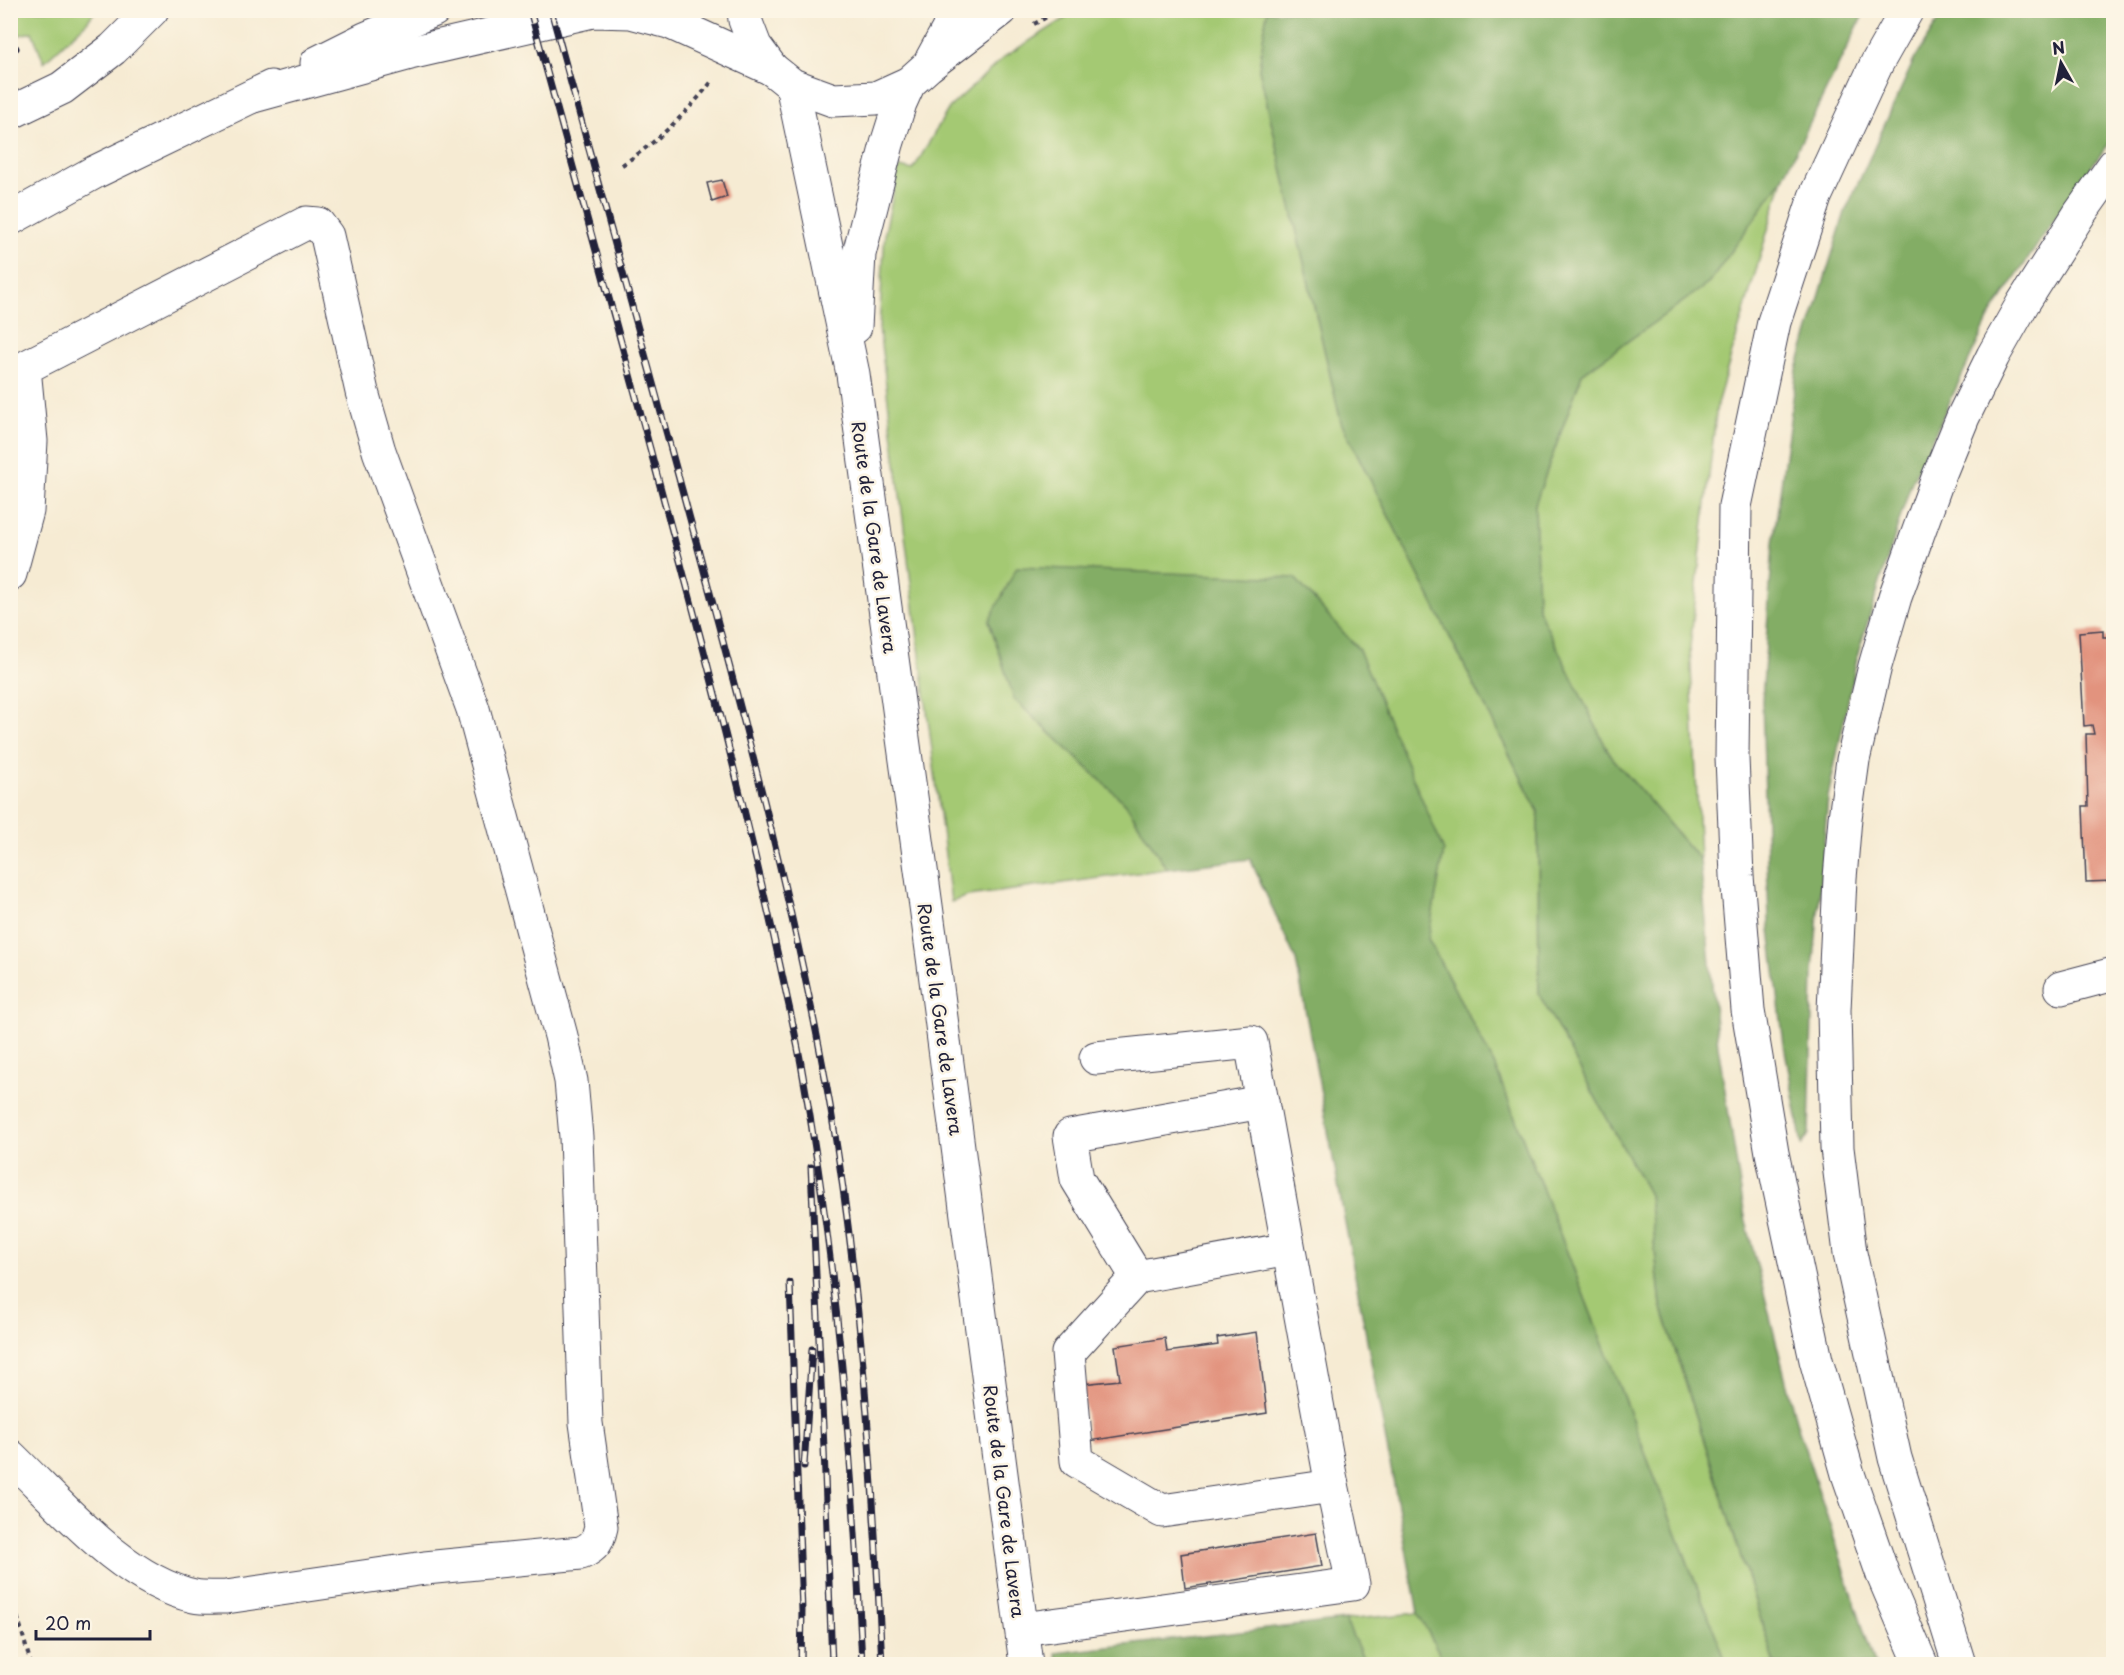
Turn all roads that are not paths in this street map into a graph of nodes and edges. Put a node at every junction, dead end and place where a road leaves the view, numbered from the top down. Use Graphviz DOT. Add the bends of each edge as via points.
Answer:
graph roads {
  1 [pos="132,10"];
  2 [pos="152,10"];
  3 [pos="434,10"];
  4 [pos="744,10"];
  5 [pos="951,10"];
  6 [pos="1001,10"];
  7 [pos="1907,10"];
  8 [pos="113,49"];
  9 [pos="919,74"];
  10 [pos="782,77"];
  11 [pos="253,96"];
  12 [pos="10,113"];
  13 [pos="2114,165"];
  14 [pos="10,219"];
  15 [pos="853,374"];
  16 [pos="19,509"];
  17 [pos="10,574"];
  18 [pos="2114,974"];
  19 [pos="2061,988"];
  20 [pos="1096,1058"];
  21 [pos="1262,1102"];
  22 [pos="1288,1249"];
  23 [pos="1137,1277"];
  24 [pos="10,1456"];
  25 [pos="1332,1486"];
  26 [pos="1022,1629"];
  27 [pos="1026,1665"];
  28 [pos="1921,1665"];
  29 [pos="1959,1665"];
  1 -- 8 [label="street"];
  2 -- 8 [label="street"];
  3 -- 11 [label="street" via="365,39"];
  4 -- 10 [label="street" via="755,46"];
  5 -- 9 [label="street, Route de la Gare de Lavera" via="949,28"];
  6 -- 9 [label="street"];
  7 -- 28 [label="street" via="1877,63 1815,197 1774,322 1735,506 1732,758 1748,1010 1772,1153 1816,1359 1848,1474 1883,1575"];
  8 -- 12 [label="street" via="62,88"];
  9 -- 10 [label="street" via="876,98 833,100"];
  9 -- 15 [label="street, Route de la Gare de Lavera" via="900,103 859,254"];
  10 -- 11 [label="street" via="669,22 632,12 593,11 410,53"];
  10 -- 15 [label="street, Route de la Gare de Lavera"];
  11 -- 14 [label="street" via="95,172"];
  13 -- 29 [label="street" via="1993,356 1963,417 1895,597 1853,760 1845,818 1834,1010 1837,1148 1850,1252 1895,1458"];
  15 -- 26 [label="street, Route de la Gare de Lavera"];
  16 -- 17 [label="street"];
  16 -- 24 [label="street" via="31,441 24,368 306,223 318,224 327,236 379,451 473,709 571,1081 586,1423 600,1527 598,1540 581,1553 425,1568 226,1597 195,1596 159,1584 106,1550"];
  18 -- 19 [label="street"];
  20 -- 21 [label="street" via="1251,1042"];
  21 -- 22 [label="street"];
  21 -- 23 [label="street" via="1070,1136 1077,1179"];
  22 -- 23 [label="street"];
  22 -- 25 [label="street"];
  23 -- 25 [label="street" via="1068,1353 1077,1461 1162,1511"];
  25 -- 26 [label="street" via="1353,1584"];
  26 -- 27 [label="street, Route de la Gare de Lavera"];
}
